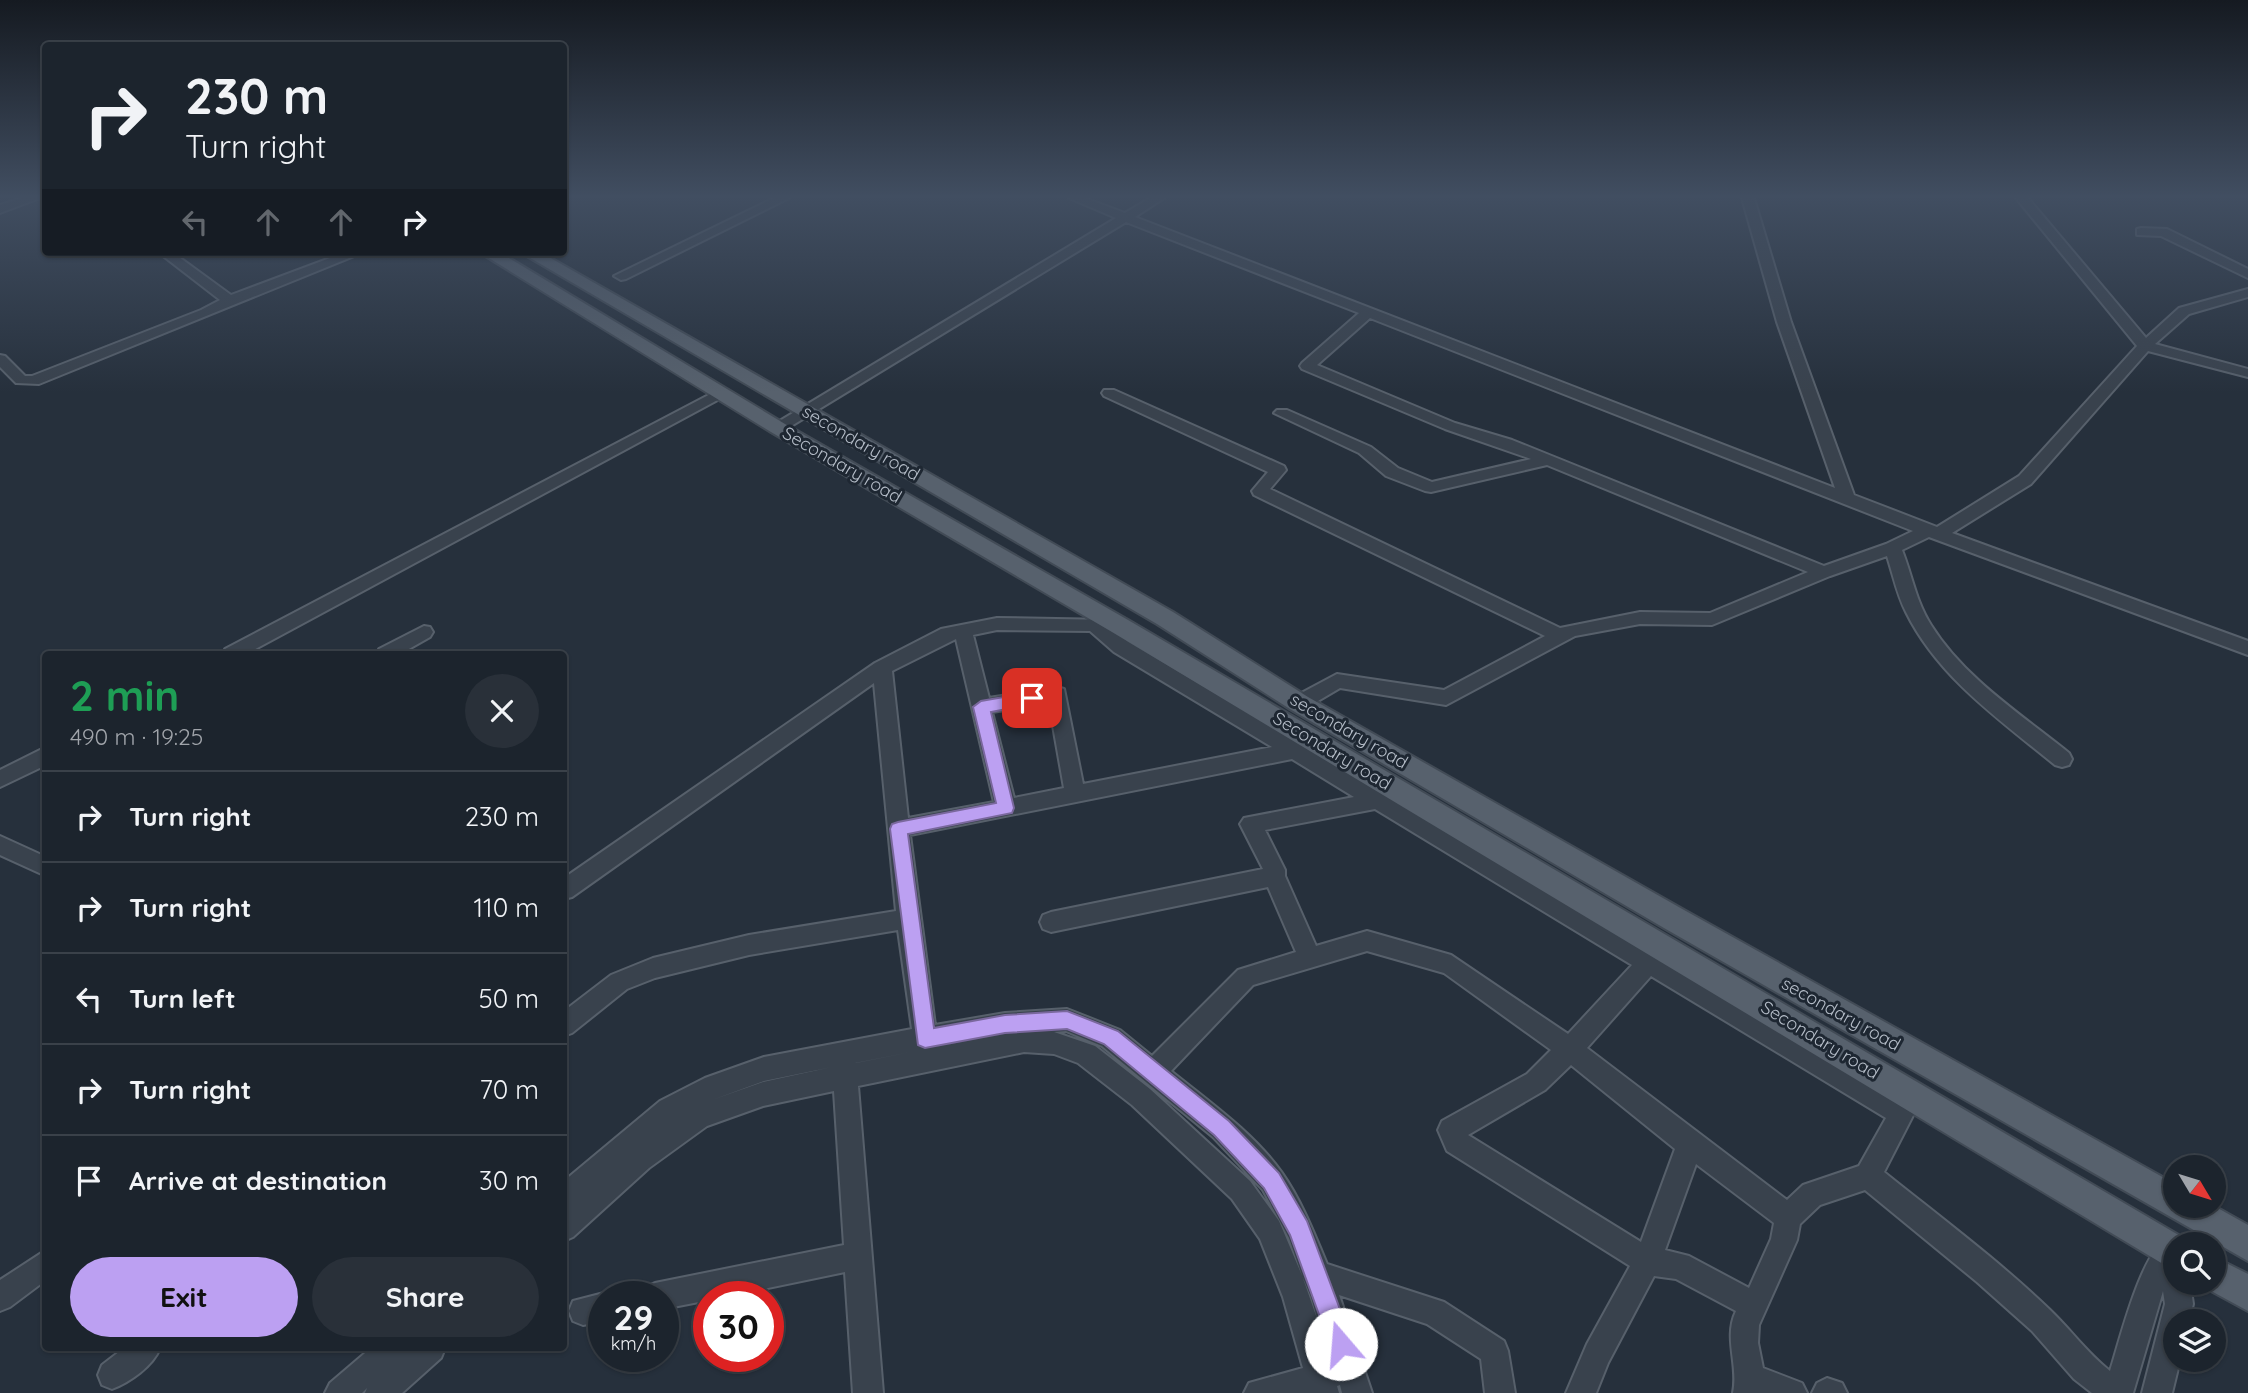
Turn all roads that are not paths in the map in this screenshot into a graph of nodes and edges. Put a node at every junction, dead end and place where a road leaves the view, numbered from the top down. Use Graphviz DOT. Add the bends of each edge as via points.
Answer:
graph roads {
  1 [pos="179,263"];
  2 [pos="328,263"];
  3 [pos="505,263"];
  4 [pos="547,263"];
  5 [pos="648,263"];
  6 [pos="1054,263"];
  7 [pos="1243,263"];
  8 [pos="1767,263"];
  9 [pos="2076,263"];
  10 [pos="2226,263"];
  11 [pos="2248,274"];
  12 [pos="621,276"];
  13 [pos="2248,293"];
  14 [pos="229,300"];
  15 [pos="1370,311"];
  16 [pos="2145,346"];
  17 [pos="0,359"];
  18 [pos="2248,373"];
  19 [pos="720,393"];
  20 [pos="1109,393"];
  21 [pos="806,412"];
  22 [pos="1282,413"];
  23 [pos="778,429"];
  24 [pos="1548,460"];
  25 [pos="1846,496"];
  26 [pos="1933,532"];
  27 [pos="1892,548"];
  28 [pos="1824,572"];
  29 [pos="1094,625"];
  30 [pos="1121,626"];
  31 [pos="963,631"];
  32 [pos="424,632"];
  33 [pos="1561,636"];
  34 [pos="2248,648"];
  35 [pos="238,651"];
  36 [pos="391,651"];
  37 [pos="881,668"];
  38 [pos="1299,703"];
  39 [pos="981,707"];
  40 [pos="1293,751"];
  41 [pos="42,757"];
  42 [pos="2062,759"];
  43 [pos="0,779"];
  44 [pos="1076,794"];
  45 [pos="1375,801"];
  46 [pos="1006,808"];
  47 [pos="898,829"];
  48 [pos="0,845"];
  49 [pos="42,864"];
  50 [pos="1274,876"];
  51 [pos="567,888"];
  52 [pos="908,919"];
  53 [pos="1051,922"];
  54 [pos="1656,955"];
  55 [pos="1310,958"];
  56 [pos="567,1023"];
  57 [pos="1570,1049"];
  58 [pos="927,1050"];
  59 [pos="844,1065"];
  60 [pos="1153,1072"];
  61 [pos="1907,1104"];
  62 [pos="1690,1144"];
  63 [pos="1868,1176"];
  64 [pos="2163,1195"];
  65 [pos="567,1196"];
  66 [pos="1788,1217"];
  67 [pos="2202,1218"];
  68 [pos="567,1225"];
  69 [pos="2248,1244"];
  70 [pos="2163,1245"];
  71 [pos="858,1256"];
  72 [pos="1647,1261"];
  73 [pos="42,1267"];
  74 [pos="2163,1268"];
  75 [pos="1318,1275"];
  76 [pos="2226,1282"];
  77 [pos="2226,1285"];
  78 [pos="679,1292"];
  79 [pos="2248,1293"];
  80 [pos="2178,1295"];
  81 [pos="0,1297"];
  82 [pos="2248,1301"];
  83 [pos="1755,1306"];
  84 [pos="142,1351"];
  85 [pos="388,1351"];
  86 [pos="428,1351"];
  87 [pos="112,1375"];
  88 [pos="1353,1380"];
  89 [pos="1749,1385"];
  90 [pos="1322,1386"];
  91 [pos="340,1393"];
  92 [pos="380,1393"];
  93 [pos="868,1393"];
  94 [pos="1259,1393"];
  95 [pos="1500,1393"];
  96 [pos="1581,1393"];
  97 [pos="1792,1393"];
  98 [pos="2116,1393"];
  99 [pos="2157,1393"];
  1 -- 14 [label="street"];
  2 -- 14 [label="street"];
  3 -- 19 [label="main road, Secondary road"];
  4 -- 21 [label="main road, secondary road"];
  5 -- 12 [label="street"];
  6 -- 21 [label="street"];
  7 -- 15 [label="street"];
  8 -- 25 [label="street"];
  9 -- 16 [label="street"];
  10 -- 11 [label="street"];
  13 -- 16 [label="street" via="2184,311"];
  14 -- 17 [label="street" via="34,381 21,380"];
  15 -- 24 [label="street" via="1307,366 1450,426"];
  15 -- 25 [label="street"];
  16 -- 18 [label="street"];
  16 -- 26 [label="street" via="2025,480"];
  19 -- 23 [label="main road, Secondary road"];
  19 -- 35 [label="street"];
  20 -- 33 [label="street" via="1278,470 1259,491"];
  21 -- 23 [label="street"];
  21 -- 38 [label="main road, secondary road" via="1164,618"];
  22 -- 24 [label="street" via="1365,450 1392,472 1431,487"];
  23 -- 30 [label="main road, Secondary road"];
  24 -- 28 [label="street"];
  25 -- 26 [label="street"];
  26 -- 27 [label="street"];
  26 -- 34 [label="street"];
  27 -- 28 [label="street"];
  27 -- 42 [label="street" via="1913,609 1934,645"];
  28 -- 33 [label="street" via="1712,619 1640,618 1571,630"];
  29 -- 30 [label="street"];
  29 -- 31 [label="street" via="998,624"];
  29 -- 40 [label="street" via="1121,647"];
  30 -- 54 [label="main road, Secondary road"];
  31 -- 37 [label="street" via="947,634"];
  31 -- 39 [label="street"];
  32 -- 36 [label="street"];
  33 -- 38 [label="street" via="1446,698 1337,681"];
  37 -- 47 [label="street"];
  37 -- 51 [label="street"];
  38 -- 64 [label="main road, secondary road"];
  39 -- 44 [label="street" via="1057,694"];
  39 -- 46 [label="street"];
  40 -- 44 [label="street"];
  40 -- 45 [label="street"];
  41 -- 43 [label="street"];
  44 -- 46 [label="street"];
  45 -- 50 [label="street" via="1251,824"];
  45 -- 54 [label="street"];
  46 -- 47 [label="street"];
  47 -- 52 [label="street"];
  48 -- 49 [label="street"];
  50 -- 53 [label="street"];
  50 -- 55 [label="street"];
  52 -- 56 [label="street" via="749,945 653,968 618,982"];
  52 -- 58 [label="street"];
  54 -- 57 [label="street"];
  54 -- 61 [label="main road, Secondary road"];
  55 -- 57 [label="street" via="1367,940 1451,965"];
  55 -- 60 [label="street" via="1246,977"];
  57 -- 62 [label="street"];
  57 -- 72 [label="street" via="1536,1082 1451,1130 1456,1142"];
  58 -- 59 [label="street"];
  58 -- 60 [label="street" via="1005,1024 1067,1020 1111,1038"];
  58 -- 90 [label="street" via="1024,1041 1054,1043 1086,1054 1140,1097 1241,1190 1270,1230 1297,1297"];
  59 -- 65 [label="street" via="764,1069 714,1086 669,1111"];
  59 -- 68 [label="street" via="699,1117 640,1159"];
  59 -- 71 [label="street"];
  60 -- 75 [label="street" via="1222,1128 1272,1181"];
  61 -- 63 [label="street"];
  61 -- 70 [label="main road, Secondary road"];
  62 -- 66 [label="street"];
  62 -- 72 [label="street"];
  63 -- 66 [label="street" via="1812,1194"];
  63 -- 98 [label="street" via="1987,1272 2042,1321 2084,1369"];
  66 -- 83 [label="street" via="1784,1240"];
  67 -- 69 [label="main road"];
  71 -- 78 [label="street"];
  71 -- 93 [label="street"];
  72 -- 83 [label="street" via="1679,1266"];
  72 -- 96 [label="street"];
  73 -- 81 [label="street"];
  74 -- 98 [label="street" via="2150,1288"];
  75 -- 88 [label="street"];
  75 -- 95 [label="street" via="1434,1312 1494,1351"];
  76 -- 79 [label="main road"];
  77 -- 82 [label="street"];
  80 -- 99 [label="street"];
  83 -- 89 [label="street" via="1745,1322"];
  84 -- 87 [label="street"];
  85 -- 91 [label="street"];
  86 -- 92 [label="street"];
  88 -- 90 [label="street"];
  89 -- 97 [label="street"];
  90 -- 94 [label="street"];
}
